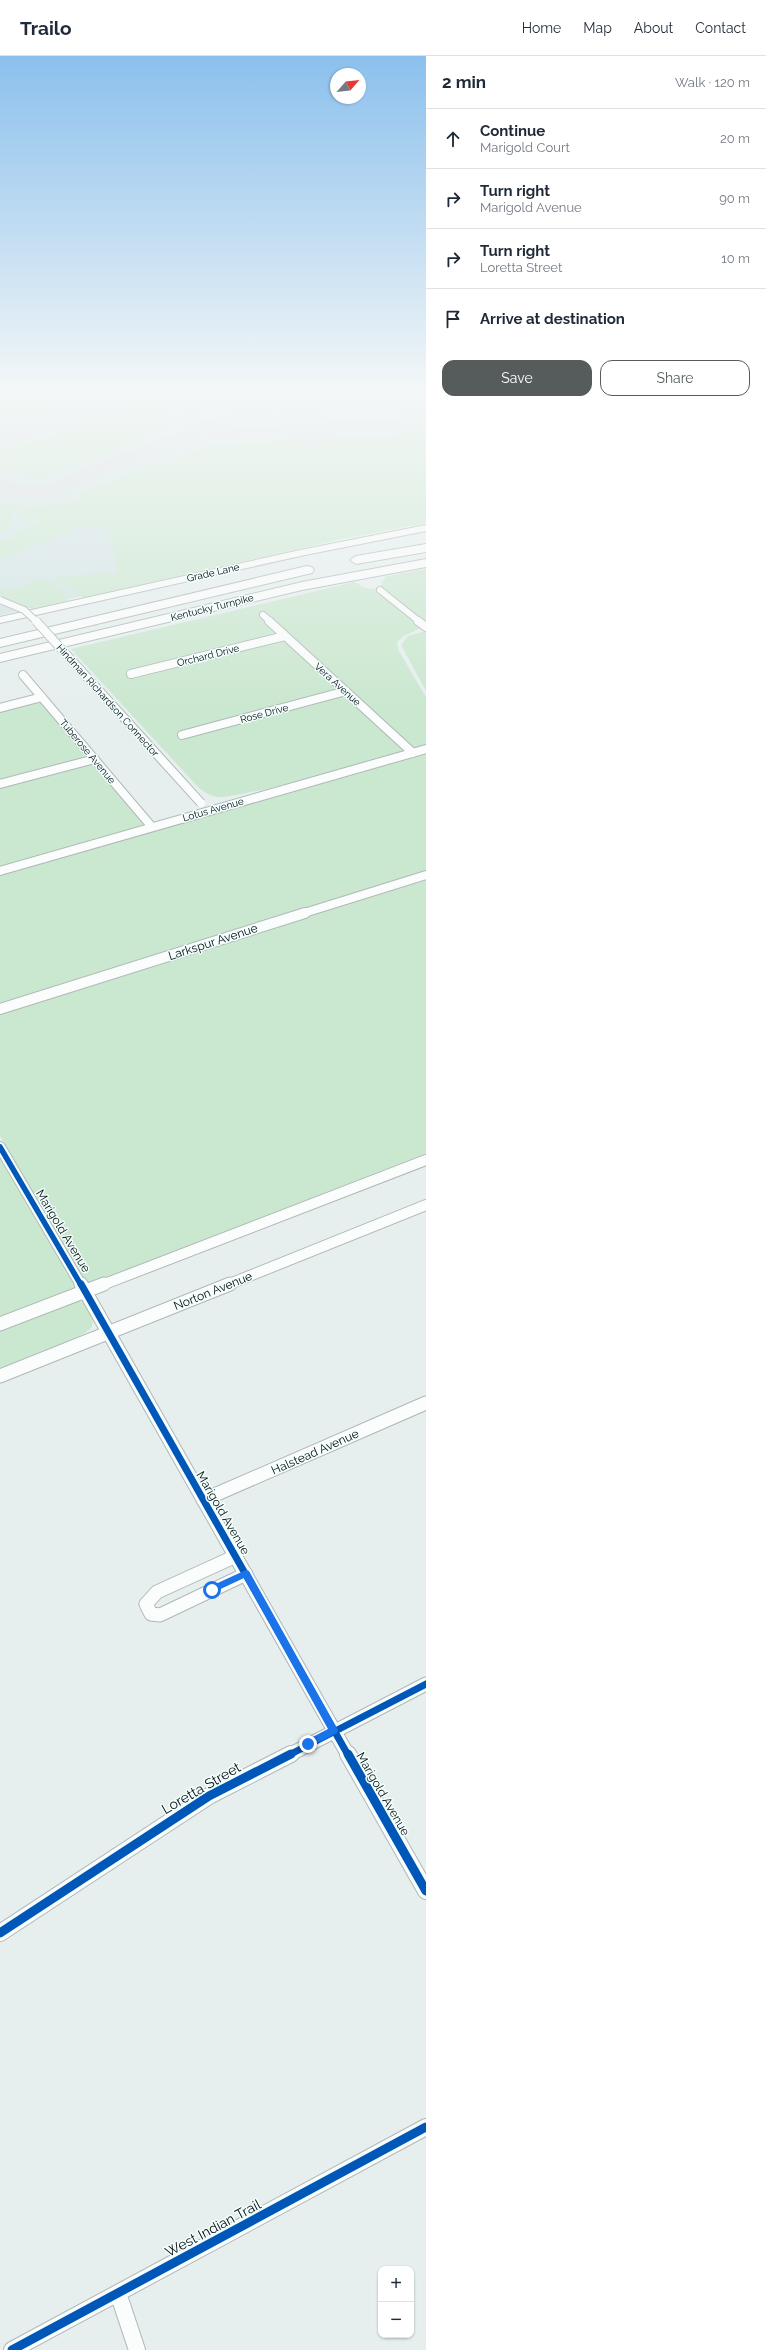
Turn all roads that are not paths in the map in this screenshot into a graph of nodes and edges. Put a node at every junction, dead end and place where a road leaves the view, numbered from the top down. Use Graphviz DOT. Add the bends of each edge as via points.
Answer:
graph roads {
  1 [pos="426,528"];
  2 [pos="426,548"];
  3 [pos="339,563"];
  4 [pos="426,563"];
  5 [pos="317,568"];
  6 [pos="380,590"];
  7 [pos="0,600"];
  8 [pos="263,615"];
  9 [pos="0,620"];
  10 [pos="426,628"];
  11 [pos="285,636"];
  12 [pos="0,643"];
  13 [pos="0,658"];
  14 [pos="131,674"];
  15 [pos="23,675"];
  16 [pos="346,691"];
  17 [pos="42,697"];
  18 [pos="0,708"];
  19 [pos="182,735"];
  20 [pos="426,749"];
  21 [pos="413,753"];
  22 [pos="95,759"];
  23 [pos="0,784"];
  24 [pos="208,811"];
  25 [pos="152,827"];
  26 [pos="0,871"];
  27 [pos="426,875"];
  28 [pos="0,1009"];
  29 [pos="0,1147"];
  30 [pos="426,1160"];
  31 [pos="426,1205"];
  32 [pos="85,1292"];
  33 [pos="0,1324"];
  34 [pos="107,1333"];
  35 [pos="0,1376"];
  36 [pos="426,1403"];
  37 [pos="203,1500"];
  38 [pos="236,1556"];
  39 [pos="246,1574"];
  40 [pos="426,1684"];
  41 [pos="334,1730"];
  42 [pos="426,1890"];
  43 [pos="0,1934"];
  44 [pos="426,2127"];
  45 [pos="118,2294"];
  46 [pos="12,2350"];
  47 [pos="137,2350"];
  1 -- 9 [label="main road, Grade Lane" via="312,550"];
  2 -- 3 [label="highway"];
  4 -- 13 [label="highway, Kentucky Turnpike" via="302,586"];
  5 -- 12 [label="highway"];
  6 -- 10 [label="street"];
  7 -- 24 [label="street, Hindman Richardson Connector, bridge" via="24,610 34,619"];
  8 -- 11 [label="street, Vera Avenue"];
  11 -- 14 [label="street, Orchard Drive"];
  11 -- 16 [label="street, Vera Avenue"];
  15 -- 17 [label="street, Tuberose Avenue"];
  16 -- 19 [label="street, Rose Drive"];
  16 -- 21 [label="street, Vera Avenue"];
  17 -- 18 [label="street"];
  17 -- 22 [label="street, Tuberose Avenue"];
  20 -- 21 [label="street, Lotus Avenue"];
  21 -- 24 [label="street, Lotus Avenue"];
  22 -- 23 [label="street"];
  22 -- 25 [label="street, Tuberose Avenue"];
  24 -- 25 [label="street, Lotus Avenue"];
  25 -- 26 [label="street, Lotus Avenue"];
  27 -- 28 [label="street, Larkspur Avenue"];
  29 -- 32 [label="street, Marigold Avenue"];
  30 -- 32 [label="street"];
  31 -- 34 [label="street, Norton Avenue"];
  32 -- 33 [label="street"];
  32 -- 34 [label="street, Marigold Avenue"];
  34 -- 35 [label="street, Norton Avenue"];
  34 -- 37 [label="street, Marigold Avenue"];
  36 -- 37 [label="street, Halstead Avenue"];
  37 -- 38 [label="street, Marigold Avenue"];
  38 -- 39 [label="street, Marigold Avenue"];
  38 -- 39 [label="street" via="157,1592 146,1604 152,1614 160,1615"];
  39 -- 41 [label="street, Marigold Avenue"];
  40 -- 41 [label="street, Loretta Street"];
  41 -- 42 [label="street, Marigold Avenue"];
  41 -- 43 [label="street, Loretta Street" via="209,1796"];
  44 -- 45 [label="street, West Indian Trail"];
  45 -- 46 [label="street, West Indian Trail"];
  45 -- 47 [label="street"];
}
